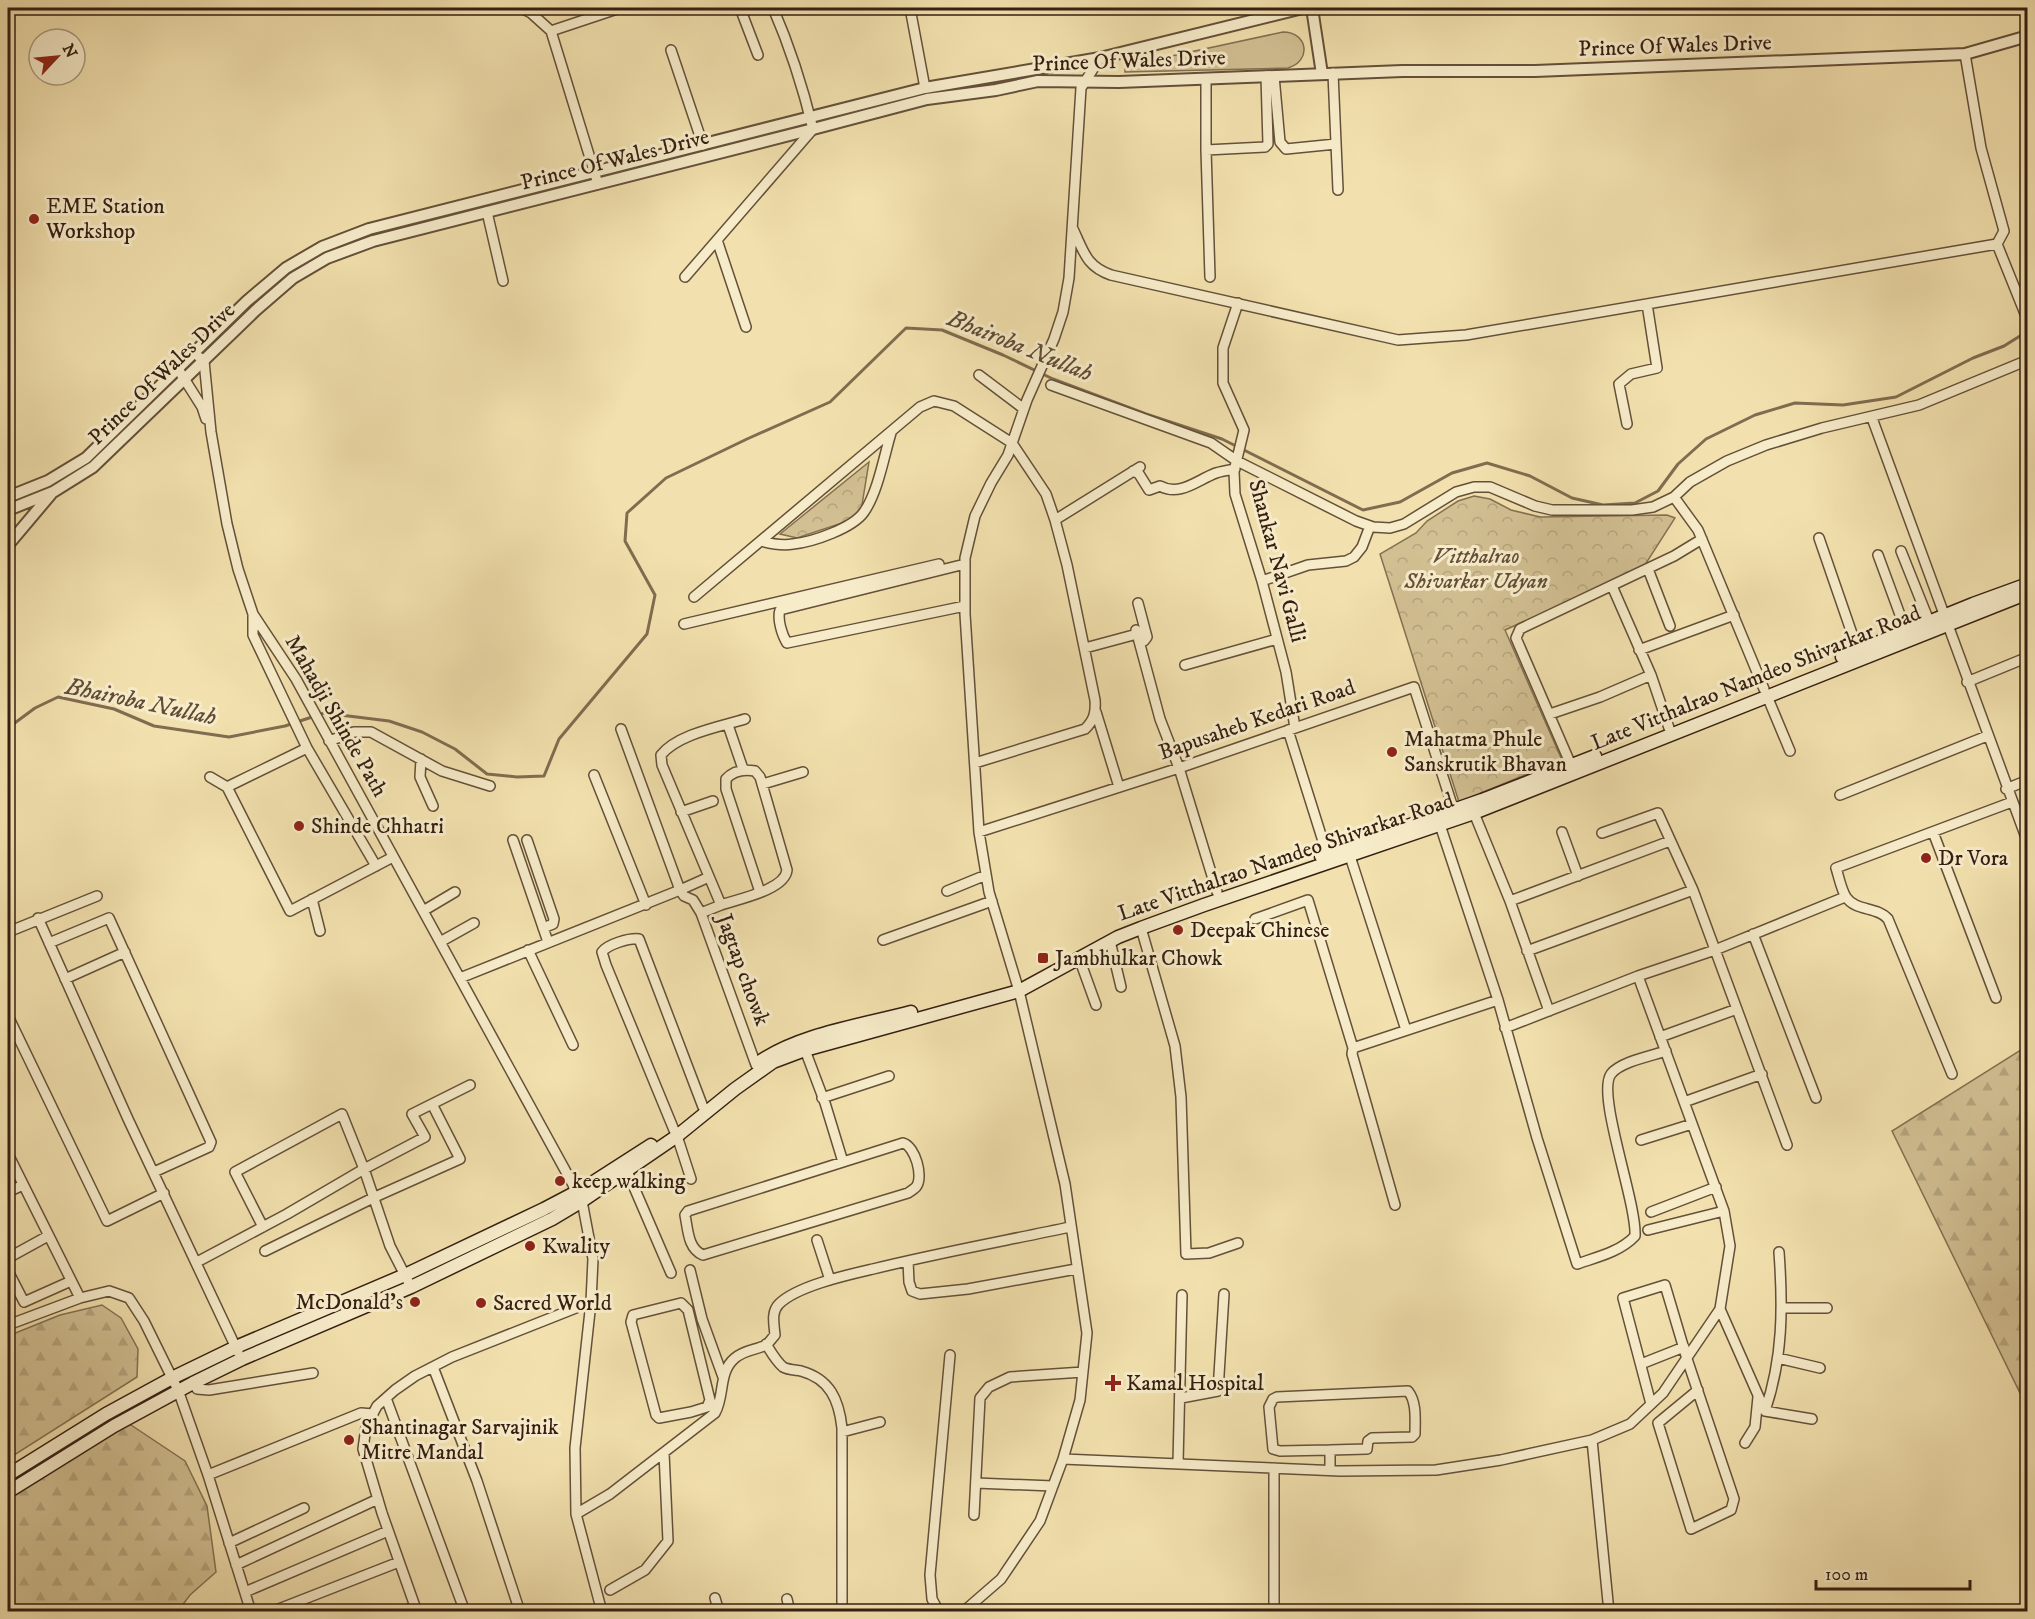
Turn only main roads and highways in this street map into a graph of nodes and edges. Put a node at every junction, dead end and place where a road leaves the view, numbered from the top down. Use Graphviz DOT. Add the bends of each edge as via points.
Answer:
graph roads {
  1 [pos="2028,584"];
  2 [pos="2028,593"];
  3 [pos="1945,620"];
  4 [pos="1766,693"];
  5 [pos="1455,814"];
  6 [pos="1349,851"];
  7 [pos="1018,987"];
  8 [pos="676,1133"];
  9 [pos="580,1196"];
  10 [pos="8,1475"];
  11 [pos="8,1492"];
  1 -- 3 [label="main road, Late Vitthalrao Namdeo Shivarkar Road"];
  2 -- 3 [label="main road, Late Vitthalrao Namdeo Shivarkar Road"];
  3 -- 4 [label="main road, Late Vitthalrao Namdeo Shivarkar Road"];
  3 -- 4 [label="main road, Late Vitthalrao Namdeo Shivarkar Road" via="1929,621"];
  4 -- 5 [label="main road, Late Vitthalrao Namdeo Shivarkar Road" via="1571,765"];
  4 -- 5 [label="main road, Late Vitthalrao Namdeo Shivarkar Road" via="1474,813"];
  5 -- 6 [label="main road, Late Vitthalrao Namdeo Shivarkar Road"];
  5 -- 6 [label="main road, Late Vitthalrao Namdeo Shivarkar Road" via="1440,825"];
  6 -- 7 [label="main road, Late Vitthalrao Namdeo Shivarkar Road" via="1141,928"];
  6 -- 7 [label="main road, Late Vitthalrao Namdeo Shivarkar Road" via="1327,854 1161,912 1110,933"];
  7 -- 8 [label="main road, Late Vitthalrao Namdeo Shivarkar Road" via="773,1062"];
  7 -- 8 [label="main road, Late Vitthalrao Namdeo Shivarkar Road" via="799,1041 771,1053 743,1073"];
  8 -- 9 [label="main road, Late Vitthalrao Namdeo Shivarkar Road"];
  8 -- 9 [label="main road, Late Vitthalrao Namdeo Shivarkar Road" via="627,1171"];
  9 -- 10 [label="main road, Late Vitthalrao Namdeo Shivarkar Road" via="172,1378"];
  9 -- 11 [label="main road, Late Vitthalrao Namdeo Shivarkar Road" via="552,1219 411,1287 178,1390"];
}
